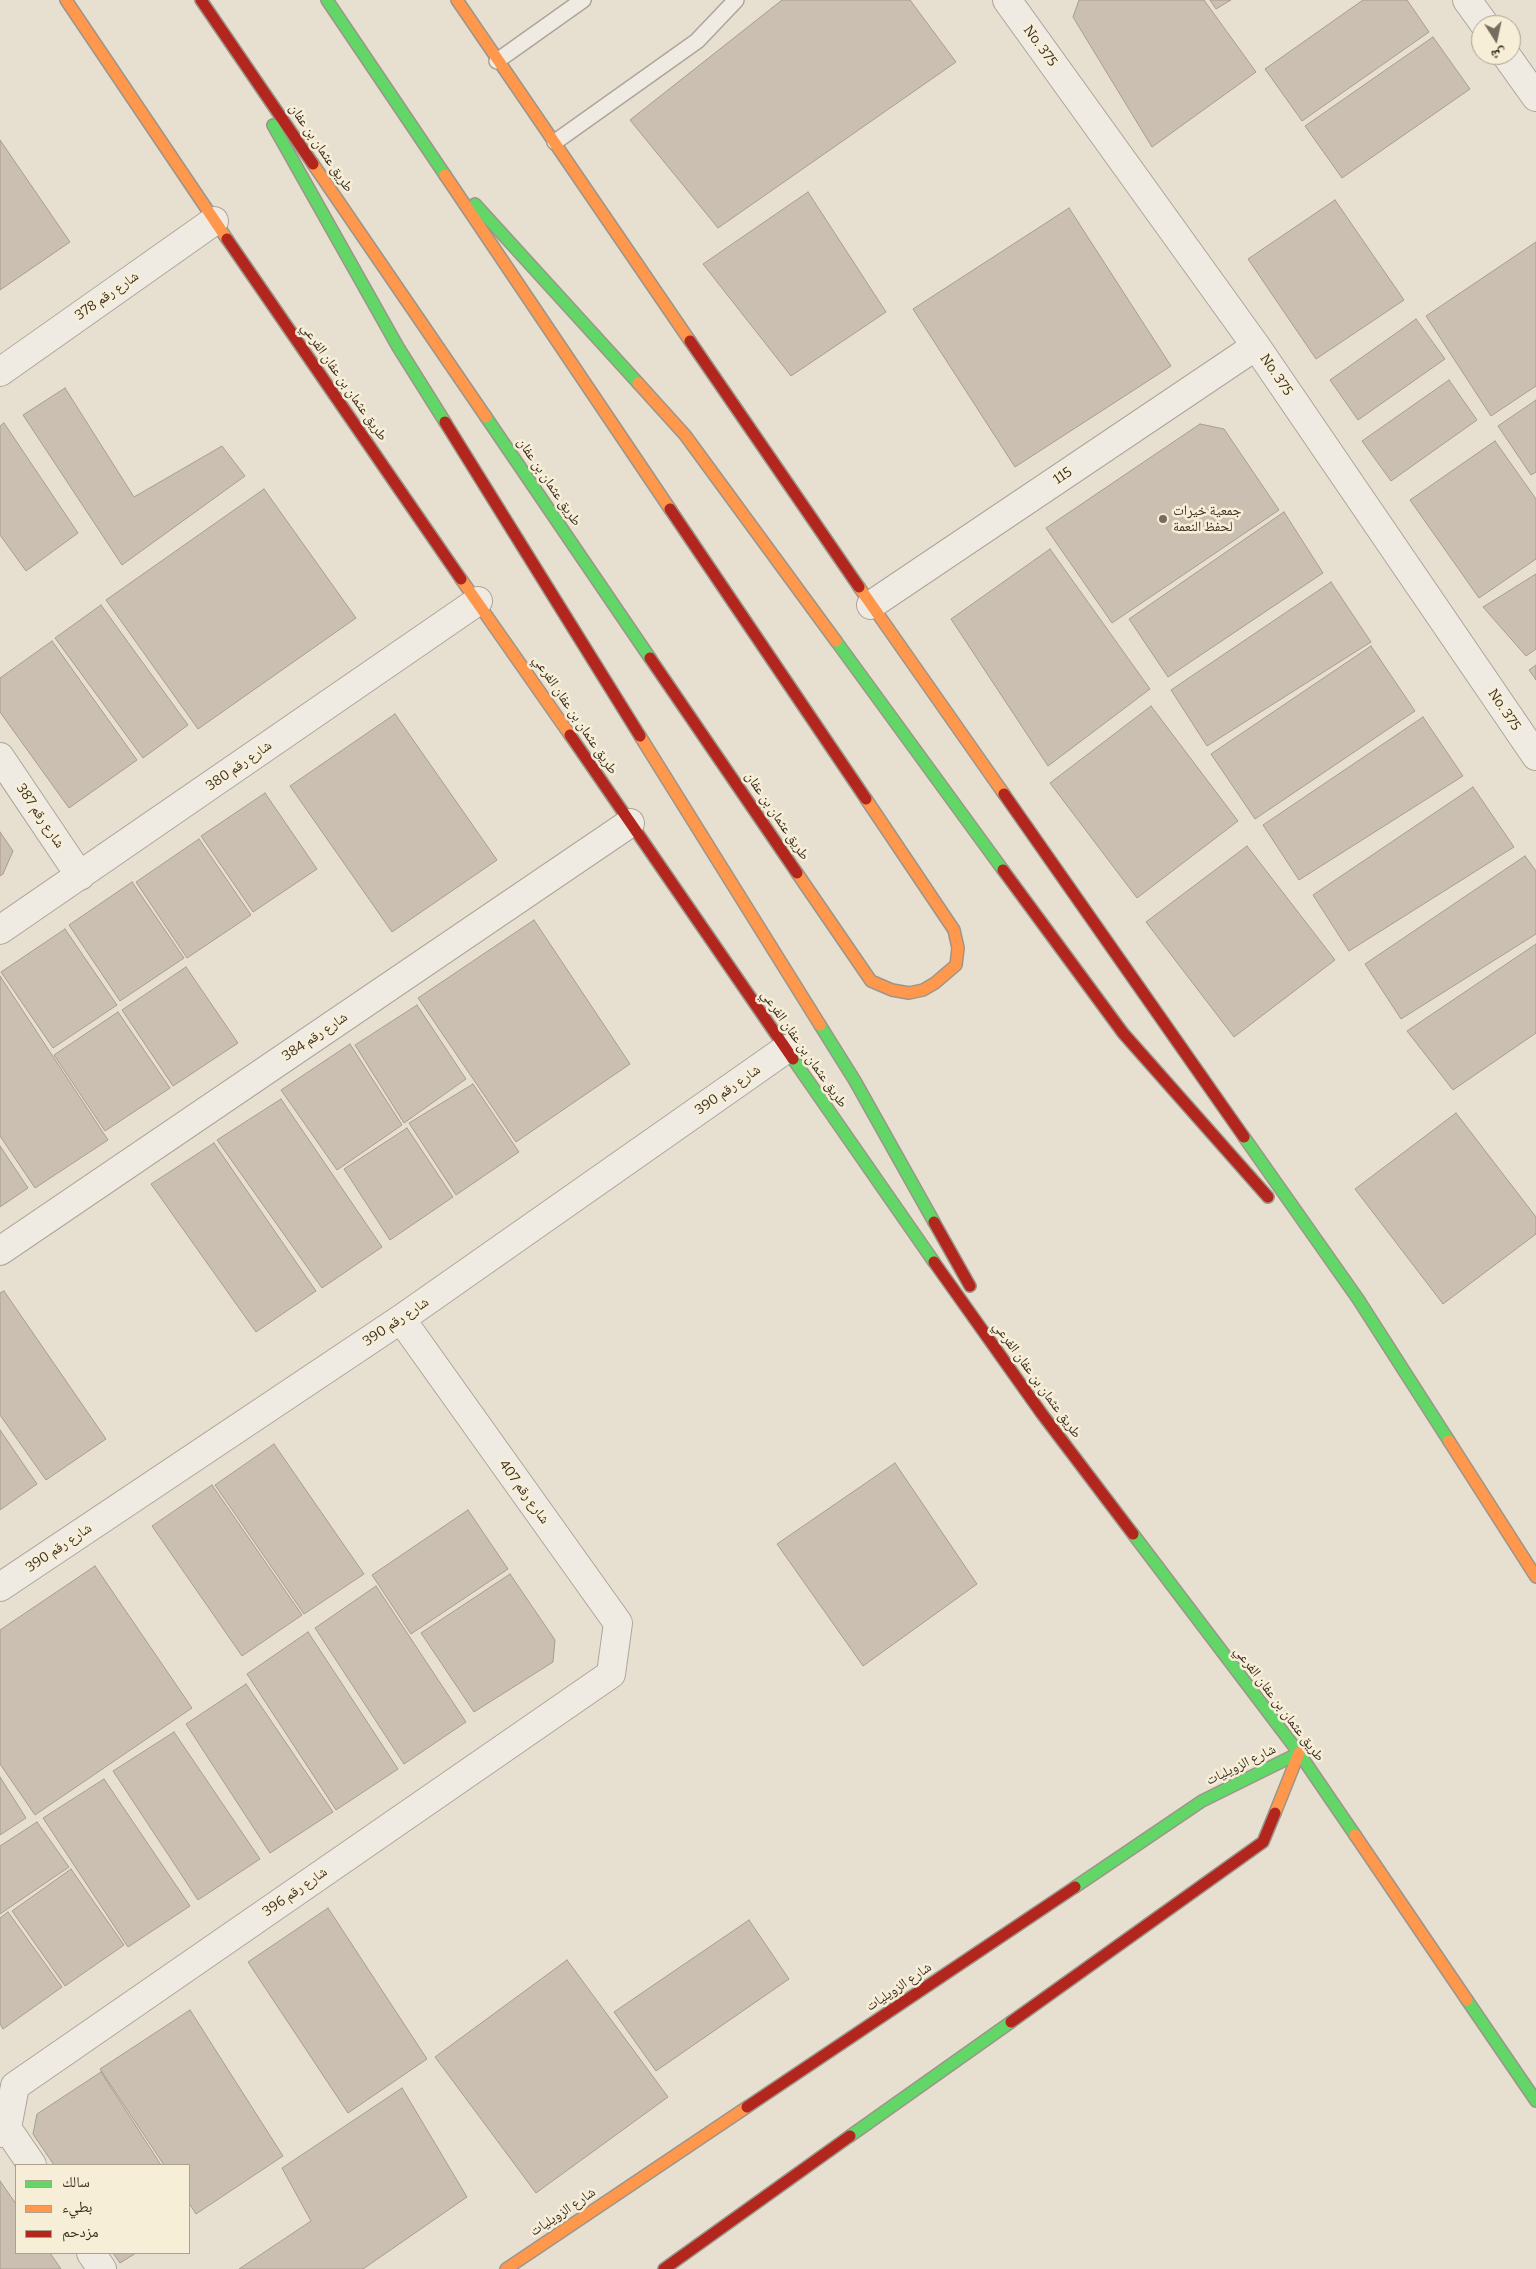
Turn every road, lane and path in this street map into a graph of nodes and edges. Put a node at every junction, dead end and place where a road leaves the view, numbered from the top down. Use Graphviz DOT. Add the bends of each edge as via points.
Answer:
graph roads {
  1 [pos="66,0"];
  2 [pos="201,0"];
  3 [pos="327,0"];
  4 [pos="457,0"];
  5 [pos="583,0"];
  6 [pos="736,0"];
  7 [pos="1467,0"];
  8 [pos="1009,1"];
  9 [pos="210,12"];
  10 [pos="1478,15"];
  11 [pos="497,61"];
  12 [pos="1513,65"];
  13 [pos="1536,97"];
  14 [pos="556,142"];
  15 [pos="436,162"];
  16 [pos="214,221"];
  17 [pos="1256,346"];
  18 [pos="0,372"];
  19 [pos="478,601"];
  20 [pos="871,605"];
  21 [pos="1536,756"];
  22 [pos="0,757"];
  23 [pos="630,823"];
  24 [pos="80,876"];
  25 [pos="0,930"];
  26 [pos="786,1049"];
  27 [pos="1273,1203"];
  28 [pos="1286,1218"];
  29 [pos="0,1250"];
  30 [pos="975,1294"];
  31 [pos="1358,1299"];
  32 [pos="984,1311"];
  33 [pos="400,1319"];
  34 [pos="1042,1414"];
  35 [pos="1536,1577"];
  36 [pos="0,1587"];
  37 [pos="611,1674"];
  38 [pos="1299,1753"];
  39 [pos="1536,2101"];
  40 [pos="2,2127"];
  41 [pos="31,2164"];
  42 [pos="92,2254"];
  43 [pos="102,2269"];
  44 [pos="506,2269"];
  45 [pos="664,2269"];
  1 -- 16 [label="main road, طريق عثمان بن عفان الفرعي"];
  2 -- 9 [label="main road, طريق عثمان بن عفان"];
  3 -- 15 [label="main road"];
  4 -- 11 [label="main road"];
  5 -- 11 [label="lane"];
  6 -- 14 [label="lane" via="696,41"];
  7 -- 10 [label="street"];
  8 -- 17 [label="street, No. 375"];
  9 -- 15 [label="main road, طريق عثمان بن عفان" via="872,981 909,993 935,983 956,965 958,948 954,930"];
  9 -- 30 [label="main road" via="398,347 855,1080"];
  11 -- 14 [label="main road"];
  12 -- 13 [label="street"];
  14 -- 20 [label="main road"];
  15 -- 27 [label="main road" via="685,435 1123,1033"];
  16 -- 18 [label="street, شارع رقم 378"];
  16 -- 19 [label="main road, طريق عثمان بن عفان الفرعي"];
  17 -- 20 [label="street, 115"];
  17 -- 21 [label="street, No. 375"];
  19 -- 23 [label="main road, طريق عثمان بن عفان الفرعي"];
  19 -- 24 [label="street, شارع رقم 380"];
  20 -- 31 [label="main road"];
  22 -- 24 [label="street, شارع رقم 387"];
  23 -- 26 [label="main road, طريق عثمان بن عفان الفرعي"];
  23 -- 29 [label="street, شارع رقم 384"];
  24 -- 25 [label="street, شارع رقم 380"];
  26 -- 33 [label="street, شارع رقم 390"];
  26 -- 34 [label="main road, طريق عثمان بن عفان الفرعي"];
  28 -- 31 [label="main road"];
  31 -- 35 [label="main road"];
  32 -- 34 [label="main road"];
  33 -- 36 [label="street, شارع رقم 390"];
  33 -- 37 [label="street, شارع رقم 407" via="618,1623"];
  34 -- 38 [label="main road, طريق عثمان بن عفان الفرعي"];
  37 -- 40 [label="street, شارع رقم 396" via="15,2086"];
  38 -- 39 [label="main road, طريق عثمان بن عفان الفرعي"];
  38 -- 44 [label="main road, شارع الزويليات" via="1202,1801"];
  38 -- 45 [label="main road, شارع الزويليات" via="1263,1842"];
  40 -- 41 [label="street"];
  42 -- 43 [label="street"];
}
